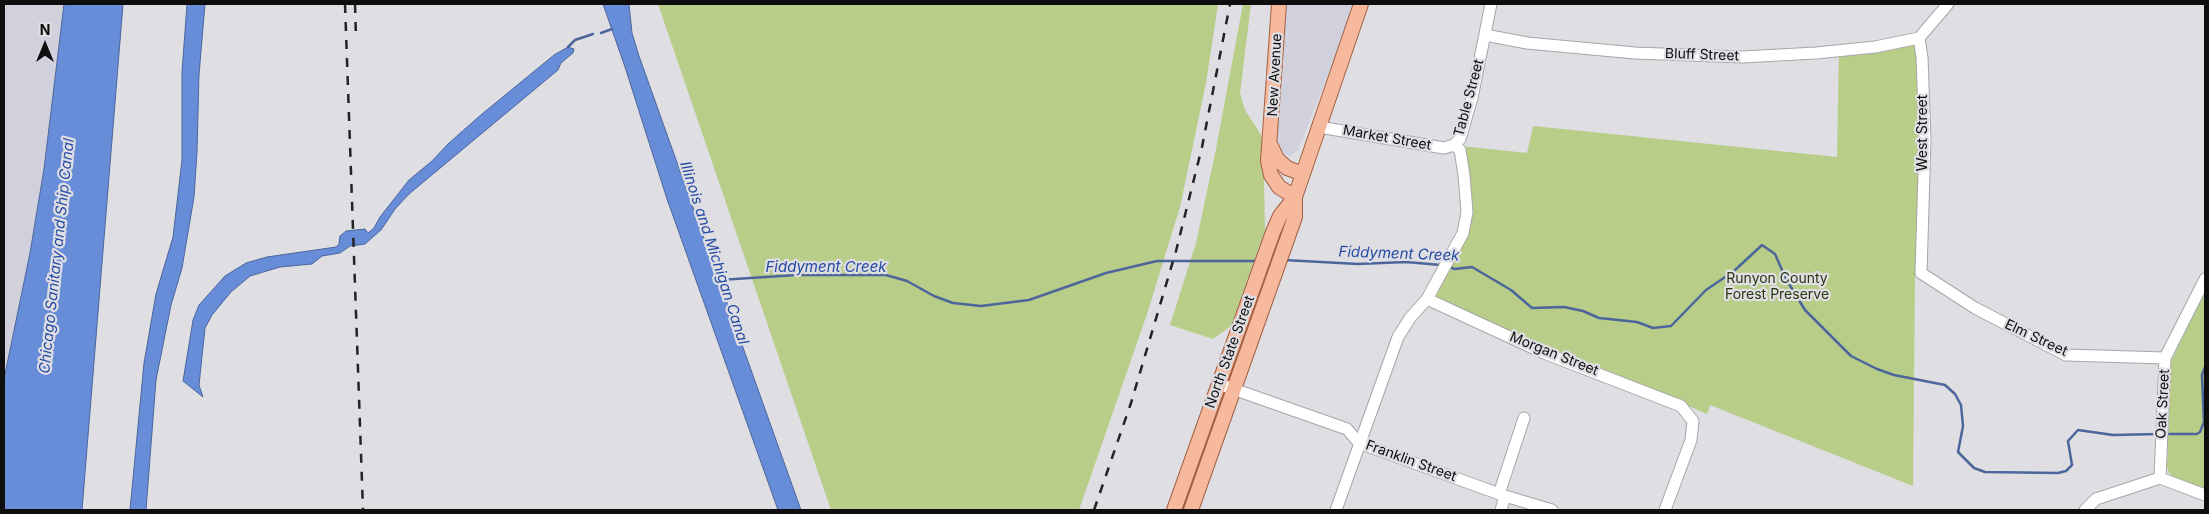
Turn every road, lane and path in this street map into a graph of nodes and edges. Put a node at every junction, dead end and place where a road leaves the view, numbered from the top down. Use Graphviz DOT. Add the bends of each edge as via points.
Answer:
graph roads {
  1 [pos="1280,4"];
  2 [pos="1361,4"];
  3 [pos="1491,4"];
  4 [pos="1948,4"];
  5 [pos="1485,35"];
  6 [pos="1918,38"];
  7 [pos="1319,127"];
  8 [pos="1454,145"];
  9 [pos="1271,146"];
  10 [pos="1303,174"];
  11 [pos="1295,197"];
  12 [pos="1921,273"];
  13 [pos="2205,279"];
  14 [pos="1427,300"];
  15 [pos="2165,358"];
  16 [pos="1219,384"];
  17 [pos="1233,389"];
  18 [pos="1524,418"];
  19 [pos="1359,443"];
  20 [pos="2160,478"];
  21 [pos="1502,495"];
  22 [pos="2205,495"];
  23 [pos="1174,510"];
  24 [pos="1191,510"];
  25 [pos="1336,510"];
  26 [pos="1500,510"];
  27 [pos="1552,510"];
  28 [pos="1665,510"];
  29 [pos="2084,510"];
  1 -- 9 [label="main road, New Avenue"];
  2 -- 7 [label="main road, North State Street"];
  3 -- 5 [label="street, Table Street"];
  4 -- 6 [label="street"];
  5 -- 6 [label="street, Bluff Street" via="1527,43 1635,53 1742,57 1874,47"];
  5 -- 8 [label="street, Table Street" via="1472,98 1460,140"];
  6 -- 12 [label="street, West Street" via="1922,57 1925,140"];
  7 -- 8 [label="street, Market Street" via="1444,148"];
  7 -- 10 [label="main road, North State Street"];
  8 -- 14 [label="street, Table Street" via="1460,150 1462,160 1466,212 1463,233"];
  9 -- 10 [label="main road" via="1277,159 1287,168"];
  9 -- 11 [label="main road, New Avenue" via="1268,161 1271,175 1279,187"];
  10 -- 11 [label="main road, North State Street"];
  11 -- 16 [label="main road, North State Street" via="1280,216 1273,232"];
  11 -- 17 [label="main road, North State Street" via="1295,217"];
  12 -- 15 [label="street, Elm Street" via="1975,308 2066,355"];
  13 -- 15 [label="street, Oak Street"];
  14 -- 19 [label="street, Table Street" via="1398,337"];
  14 -- 28 [label="street, Morgan Street" via="1544,353 1681,406 1693,421 1691,440"];
  15 -- 20 [label="street, Oak Street"];
  16 -- 17 [label="street, Franklin Street"];
  16 -- 23 [label="main road, North State Street"];
  17 -- 19 [label="street, Franklin Street" via="1347,429"];
  17 -- 24 [label="main road, North State Street"];
  18 -- 21 [label="street"];
  19 -- 21 [label="street, Franklin Street"];
  19 -- 25 [label="street, Table Street"];
  20 -- 22 [label="street"];
  20 -- 29 [label="street" via="2096,498"];
  21 -- 26 [label="street"];
  21 -- 27 [label="street, Franklin Street"];
}
